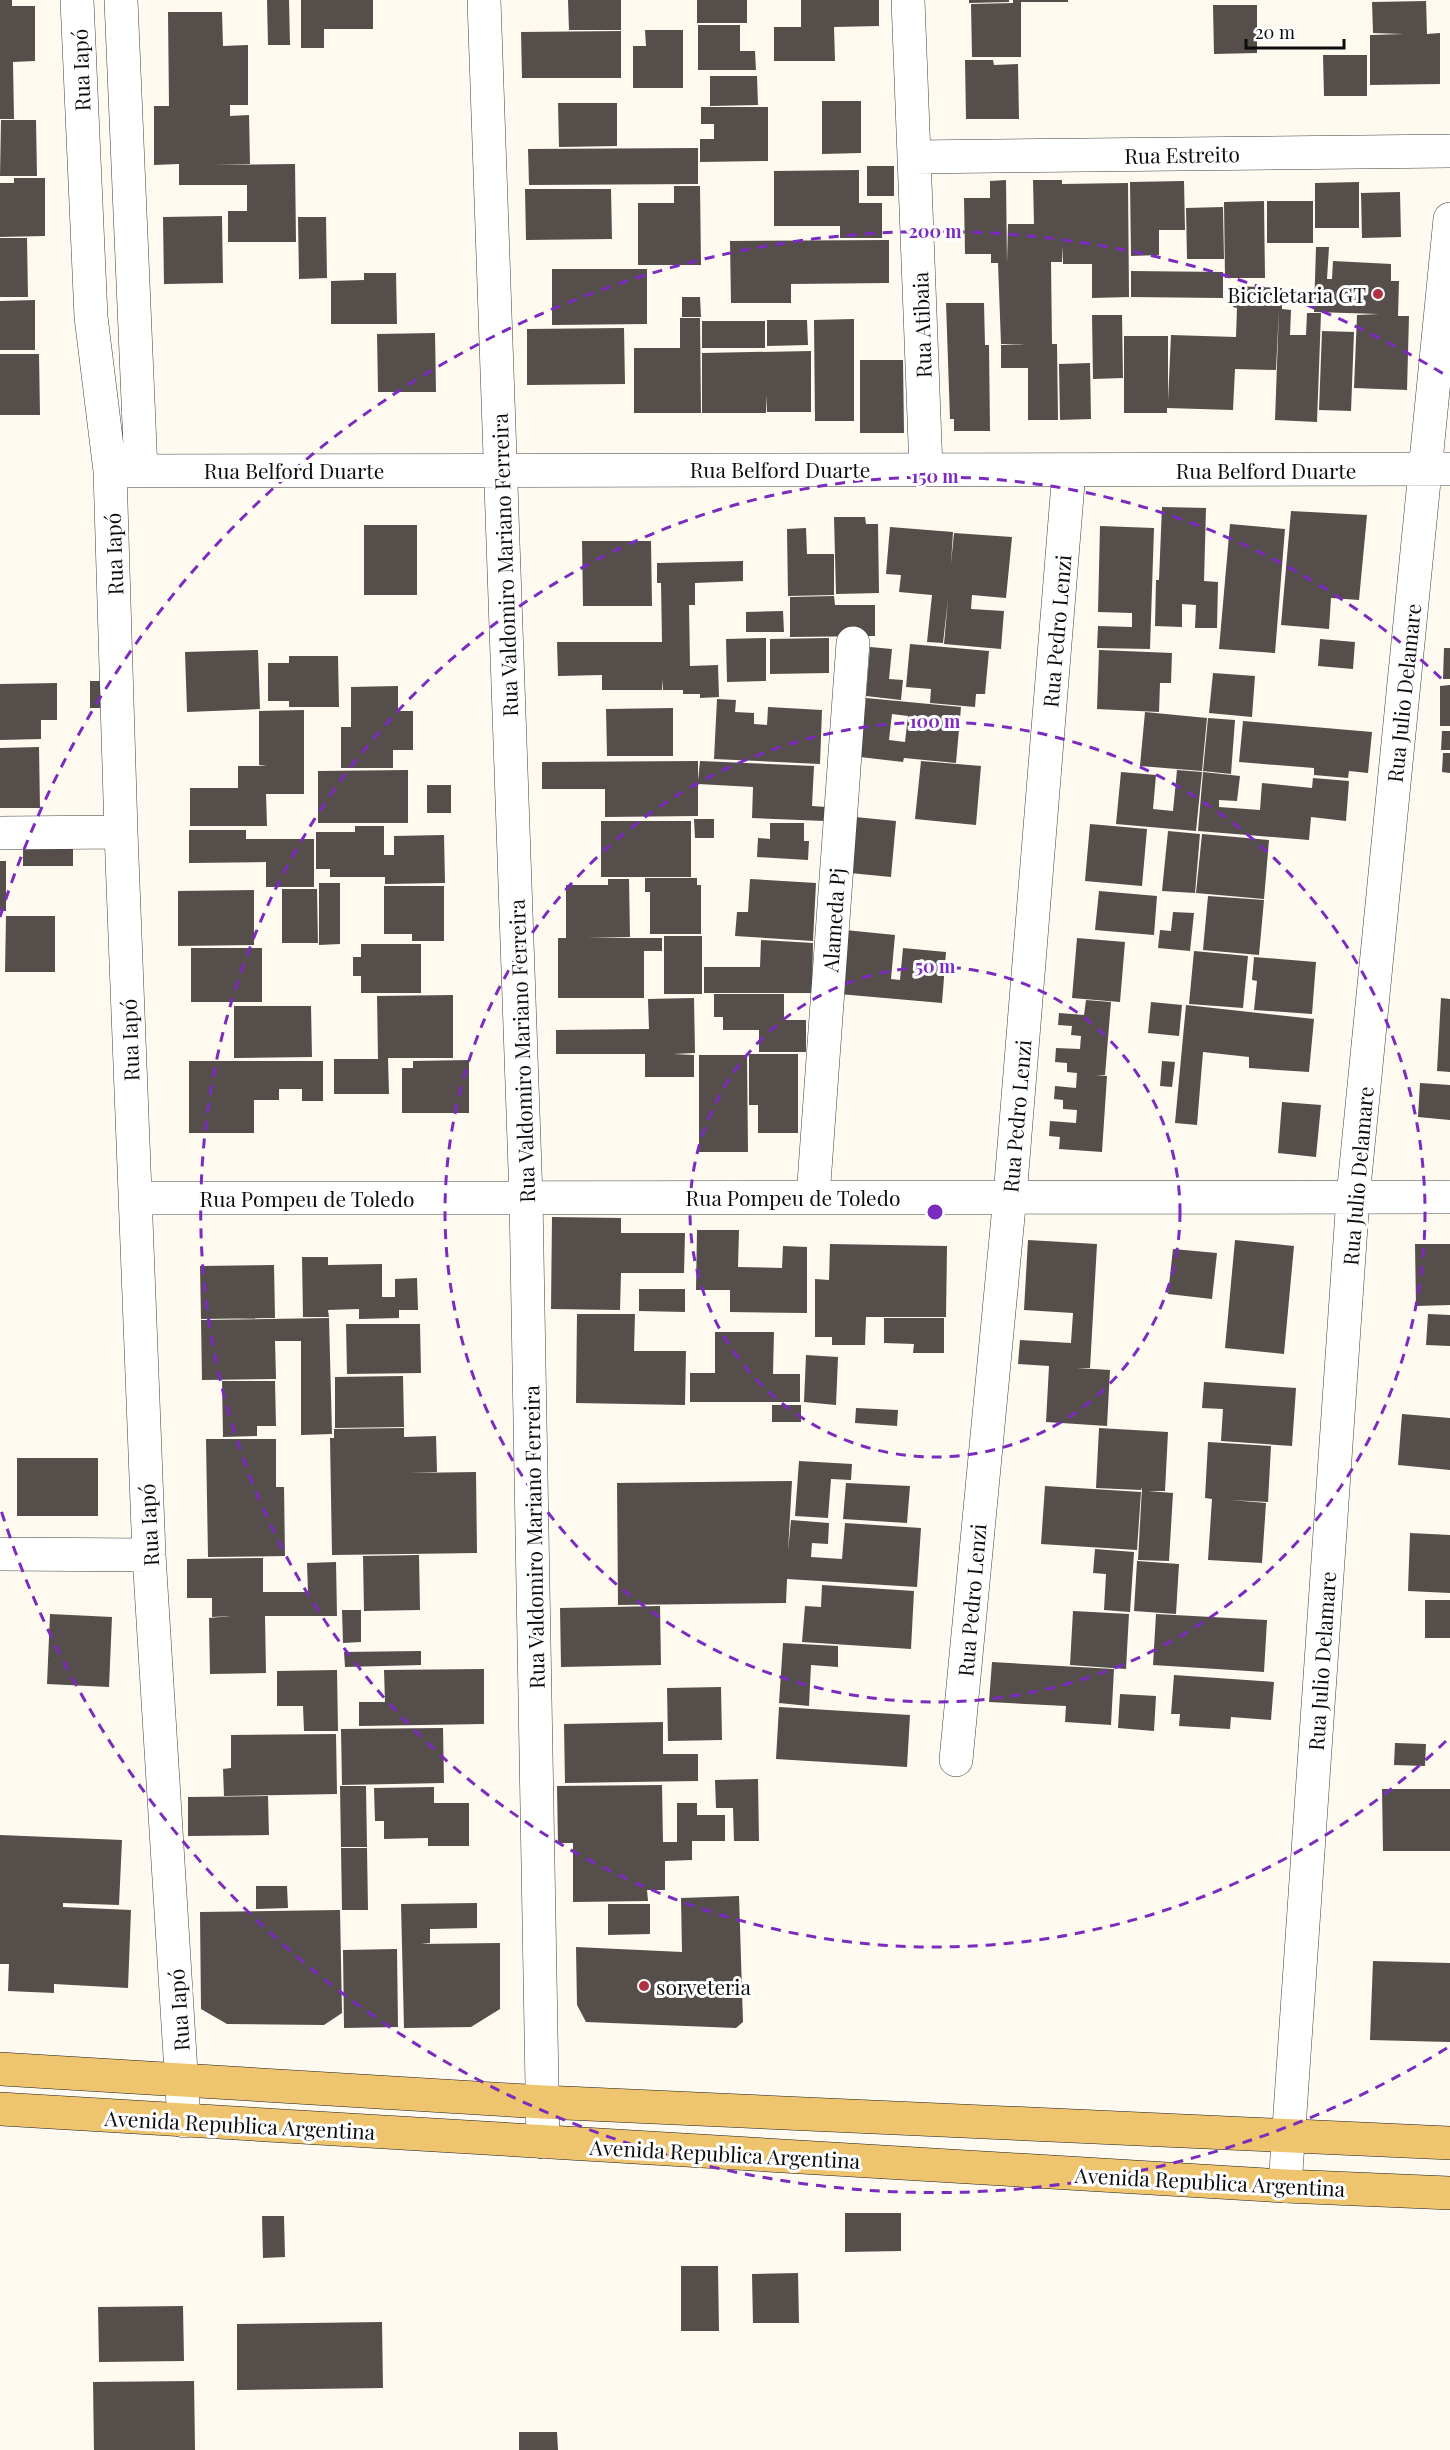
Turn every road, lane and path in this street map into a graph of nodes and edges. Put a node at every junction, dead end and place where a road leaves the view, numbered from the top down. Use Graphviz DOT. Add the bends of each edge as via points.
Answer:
graph roads {
  1 [pos="77,0"];
  2 [pos="121,0"];
  3 [pos="484,0"];
  4 [pos="908,0"];
  5 [pos="1450,151"];
  6 [pos="914,157"];
  7 [pos="1450,219"];
  8 [pos="501,469"];
  9 [pos="926,469"];
  10 [pos="1438,469"];
  11 [pos="126,471"];
  12 [pos="1069,471"];
  13 [pos="853,643"];
  14 [pos="121,832"];
  15 [pos="0,833"];
  16 [pos="1010,1196"];
  17 [pos="813,1197"];
  18 [pos="1353,1197"];
  19 [pos="1450,1197"];
  20 [pos="135,1198"];
  21 [pos="526,1198"];
  22 [pos="0,1554"];
  23 [pos="149,1555"];
  24 [pos="956,1760"];
  25 [pos="0,2069"];
  26 [pos="182,2080"];
  27 [pos="543,2102"];
  28 [pos="0,2109"];
  29 [pos="184,2121"];
  30 [pos="1288,2136"];
  31 [pos="543,2142"];
  32 [pos="1450,2143"];
  33 [pos="1286,2186"];
  34 [pos="1450,2193"];
  1 -- 11 [label="street, Rua Iapó" via="91,317"];
  2 -- 11 [label="street, Rua Iapó"];
  3 -- 8 [label="street, Rua Valdomiro Mariano Ferreira"];
  4 -- 6 [label="street, Rua Atibaia"];
  5 -- 6 [label="street, Rua Estreito"];
  6 -- 9 [label="street, Rua Atibaia"];
  7 -- 10 [label="street, Rua Julio Delamare"];
  8 -- 9 [label="street, Rua Belford Duarte"];
  8 -- 11 [label="street, Rua Belford Duarte"];
  8 -- 21 [label="street, Rua Valdomiro Mariano Ferreira"];
  9 -- 12 [label="street, Rua Belford Duarte"];
  10 -- 12 [label="street, Rua Belford Duarte"];
  10 -- 18 [label="street, Rua Julio Delamare"];
  11 -- 14 [label="street, Rua Iapó"];
  12 -- 16 [label="street, Rua Pedro Lenzi"];
  13 -- 17 [label="street, Alameda Pj"];
  14 -- 15 [label="street"];
  14 -- 20 [label="street, Rua Iapó"];
  16 -- 17 [label="street, Rua Pompeu de Toledo"];
  16 -- 18 [label="street, Rua Pompeu de Toledo"];
  16 -- 24 [label="street, Rua Pedro Lenzi"];
  17 -- 21 [label="street, Rua Pompeu de Toledo"];
  18 -- 19 [label="street, Rua Pompeu de Toledo"];
  18 -- 30 [label="street, Rua Julio Delamare"];
  20 -- 21 [label="street, Rua Pompeu de Toledo"];
  20 -- 23 [label="street, Rua Iapó"];
  21 -- 27 [label="street, Rua Valdomiro Mariano Ferreira"];
  22 -- 23 [label="street"];
  23 -- 26 [label="street, Rua Iapó"];
  25 -- 26 [label="main road, Avenida Republica Argentina"];
  26 -- 27 [label="main road, Avenida Republica Argentina"];
  26 -- 29 [label="street, Rua Iapó"];
  27 -- 30 [label="main road, Avenida Republica Argentina"];
  27 -- 31 [label="street, Rua Valdomiro Mariano Ferreira"];
  28 -- 29 [label="main road, Avenida Republica Argentina"];
  29 -- 31 [label="main road, Avenida Republica Argentina"];
  30 -- 32 [label="main road, Avenida Republica Argentina"];
  30 -- 33 [label="street, Rua Julio Delamare"];
  31 -- 33 [label="main road, Avenida Republica Argentina"];
  33 -- 34 [label="main road, Avenida Republica Argentina"];
}
